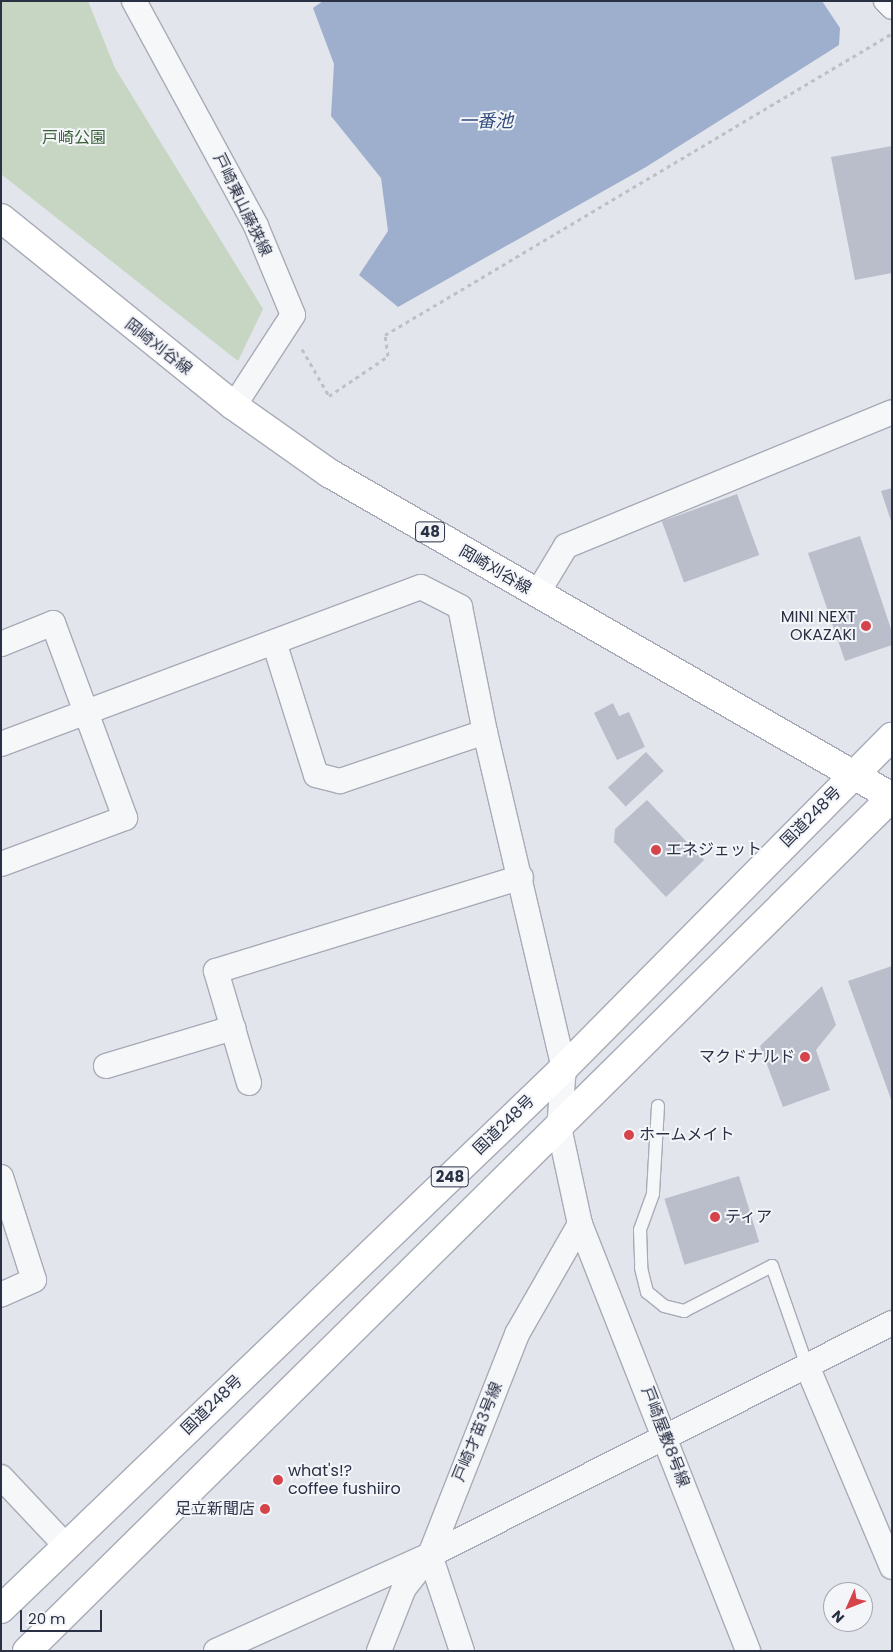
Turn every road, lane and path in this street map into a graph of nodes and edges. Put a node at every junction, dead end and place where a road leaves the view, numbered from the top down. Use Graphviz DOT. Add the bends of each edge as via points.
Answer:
graph roads {
  1 [pos="134,1"];
  2 [pos="886,1"];
  3 [pos="892,7"];
  4 [pos="892,33"];
  5 [pos="1,218"];
  6 [pos="288,325"];
  7 [pos="234,406"];
  8 [pos="892,412"];
  9 [pos="537,594"];
  10 [pos="1,644"];
  11 [pos="275,645"];
  12 [pos="88,712"];
  13 [pos="485,732"];
  14 [pos="892,737"];
  15 [pos="1,744"];
  16 [pos="850,777"];
  17 [pos="892,797"];
  18 [pos="1,864"];
  19 [pos="521,877"];
  20 [pos="233,1028"];
  21 [pos="106,1066"];
  22 [pos="564,1068"];
  23 [pos="249,1083"];
  24 [pos="658,1106"];
  25 [pos="559,1127"];
  26 [pos="1,1177"];
  27 [pos="580,1224"];
  28 [pos="1,1295"];
  29 [pos="892,1323"];
  30 [pos="807,1366"];
  31 [pos="666,1437"];
  32 [pos="1,1477"];
  33 [pos="66,1546"];
  34 [pos="430,1555"];
  35 [pos="892,1567"];
  36 [pos="1,1609"];
  37 [pos="26,1651"];
  38 [pos="216,1651"];
  39 [pos="379,1651"];
  40 [pos="462,1651"];
  41 [pos="748,1651"];
  1 -- 6 [label="street, 戸崎東山藤狭線" via="256,226 293,315"];
  2 -- 3 [label="street"];
  4 -- 6 [label="path" via="385,335 388,356 329,396"];
  5 -- 7 [label="main road, 岡崎刈谷線 / 48"];
  6 -- 7 [label="street"];
  7 -- 9 [label="main road, 岡崎刈谷線 / 48" via="329,473"];
  8 -- 9 [label="street" via="566,546"];
  9 -- 16 [label="main road, 岡崎刈谷線 / 48"];
  10 -- 12 [label="street" via="52,623"];
  11 -- 12 [label="street"];
  11 -- 13 [label="street" via="316,775 340,780"];
  11 -- 13 [label="street, 戸崎屋敷8号線" via="421,588 460,607"];
  12 -- 15 [label="street"];
  12 -- 18 [label="street" via="125,818"];
  13 -- 19 [label="street, 戸崎屋敷8号線"];
  14 -- 16 [label="main road, 国道248号 / 248"];
  16 -- 17 [label="main road, 岡崎刈谷線 / 48"];
  16 -- 22 [label="main road, 国道248号 / 248"];
  17 -- 25 [label="main road, 248"];
  19 -- 20 [label="street" via="216,971"];
  19 -- 22 [label="street, 戸崎屋敷8号線"];
  20 -- 21 [label="street"];
  20 -- 23 [label="street"];
  22 -- 25 [label="street, 戸崎屋敷8号線"];
  22 -- 33 [label="main road, 国道248号 / 248"];
  24 -- 30 [label="lane" via="652,1194 640,1230 641,1268 647,1292 664,1306 684,1311 772,1266"];
  25 -- 27 [label="street, 戸崎屋敷8号線"];
  25 -- 37 [label="main road, 248" via="470,1210"];
  26 -- 28 [label="street" via="34,1280"];
  27 -- 31 [label="street, 戸崎屋敷8号線"];
  27 -- 34 [label="street, 戸崎才苗3号線" via="517,1334"];
  29 -- 30 [label="street"];
  30 -- 31 [label="street"];
  30 -- 35 [label="street"];
  31 -- 34 [label="street"];
  31 -- 41 [label="street, 戸崎屋敷8号線"];
  32 -- 33 [label="street"];
  33 -- 36 [label="main road, 国道248号 / 248"];
  34 -- 38 [label="street"];
  34 -- 39 [label="street" via="404,1588"];
  34 -- 40 [label="street"];
}
